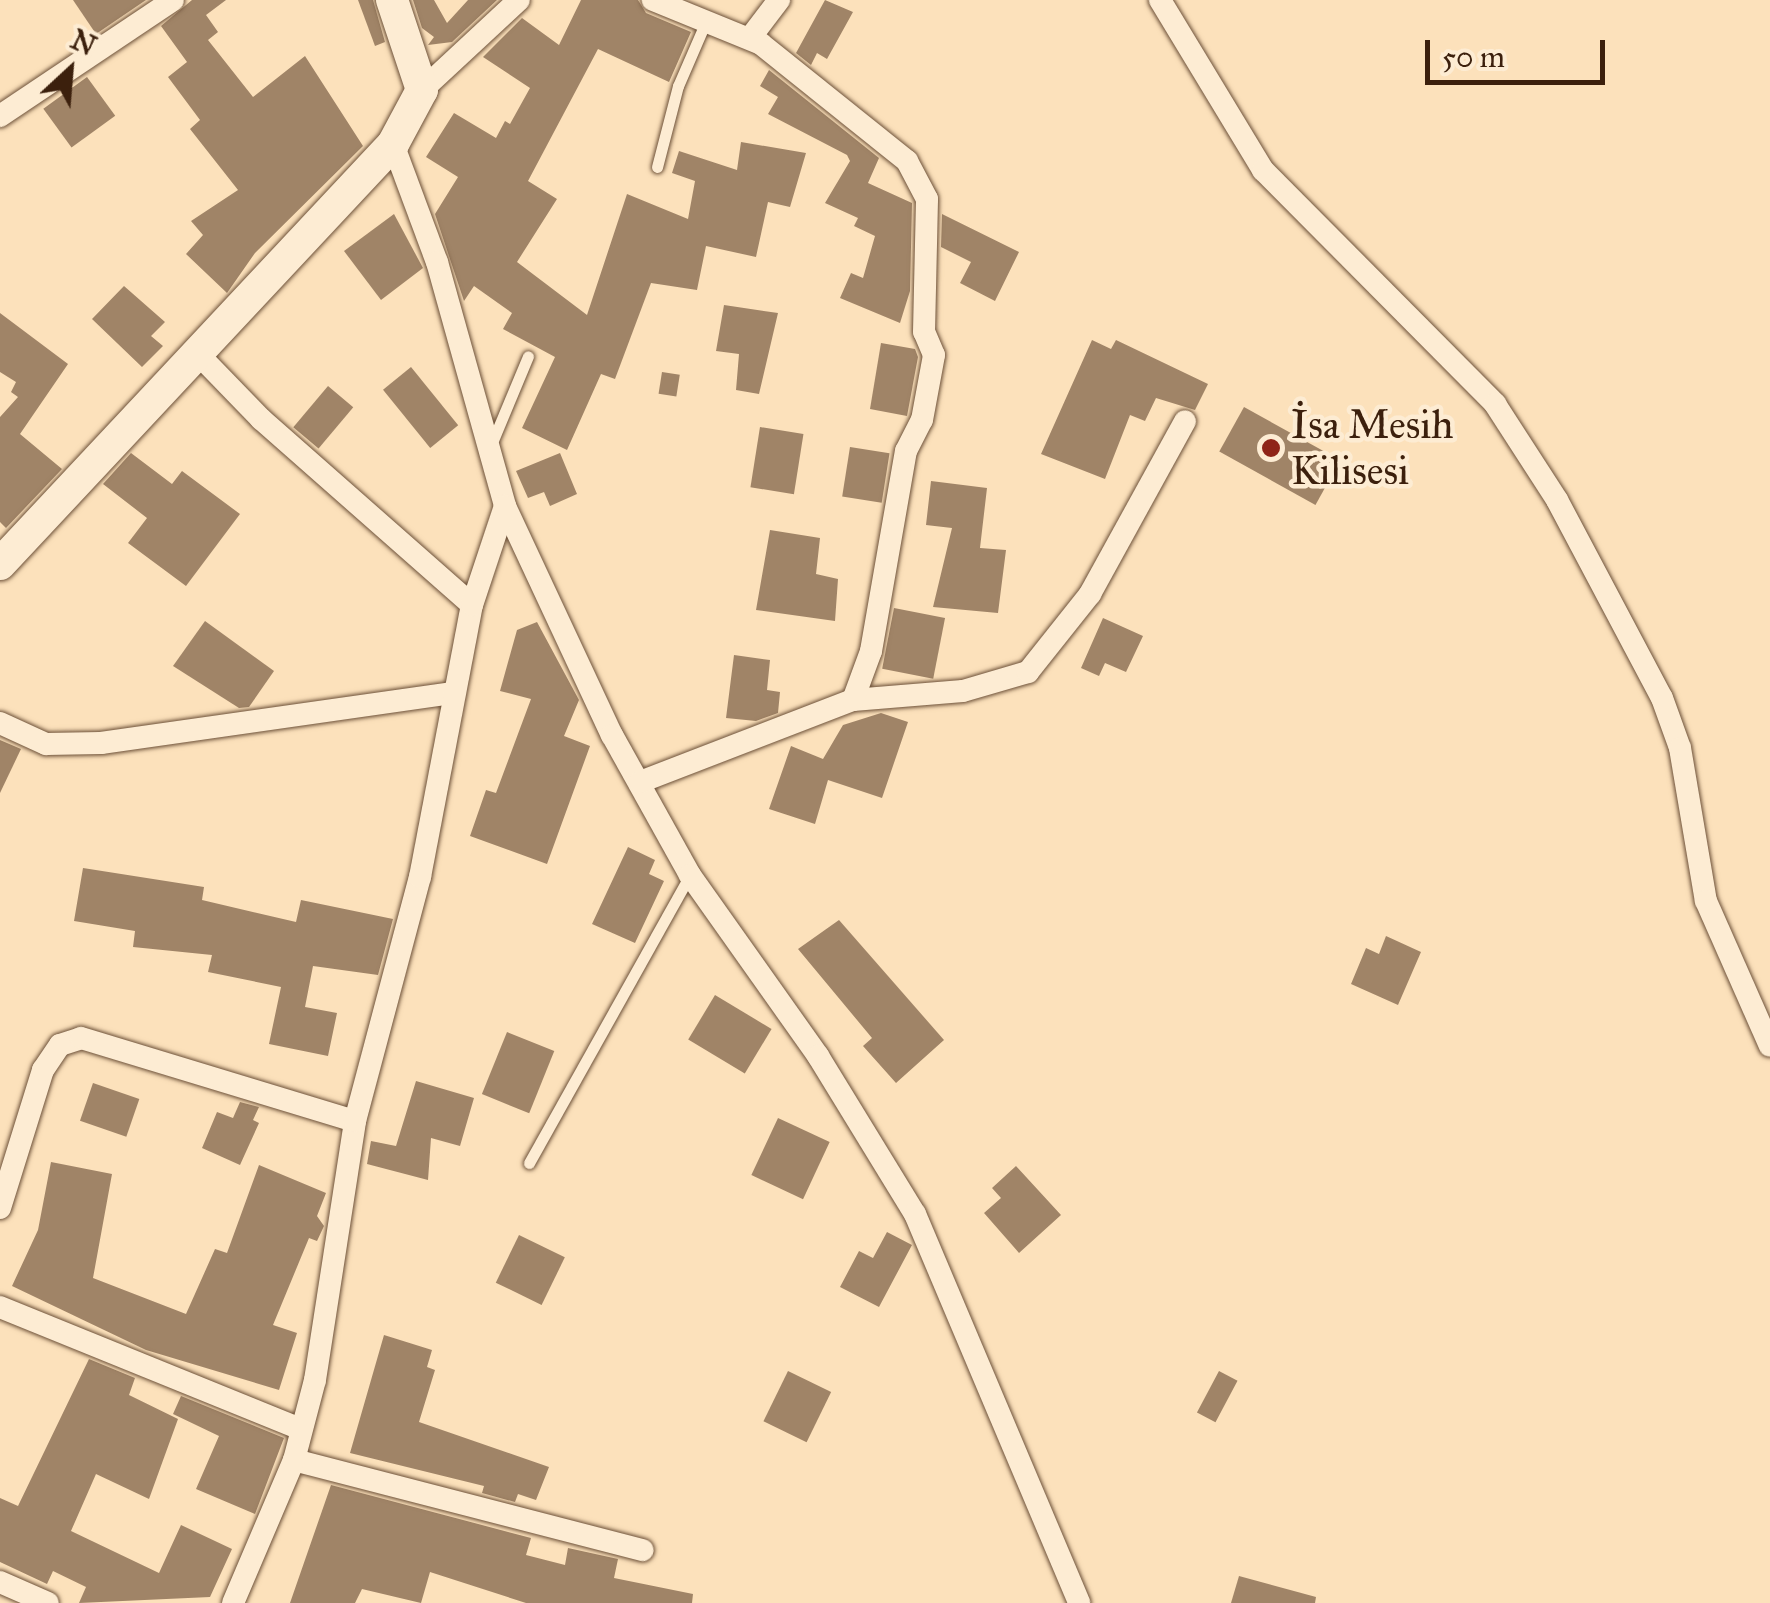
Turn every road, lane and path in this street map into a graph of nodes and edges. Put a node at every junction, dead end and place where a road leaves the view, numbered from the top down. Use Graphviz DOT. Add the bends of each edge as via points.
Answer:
graph roads {
  1 [pos="173,0"];
  2 [pos="392,0"];
  3 [pos="519,0"];
  4 [pos="654,0"];
  5 [pos="779,0"];
  6 [pos="1160,0"];
  7 [pos="704,26"];
  8 [pos="750,38"];
  9 [pos="422,90"];
  10 [pos="0,116"];
  11 [pos="393,144"];
  12 [pos="657,167"];
  13 [pos="200,356"];
  14 [pos="528,356"];
  15 [pos="1185,421"];
  16 [pos="489,449"];
  17 [pos="504,506"];
  18 [pos="0,564"];
  19 [pos="472,605"];
  20 [pos="451,694"];
  21 [pos="853,700"];
  22 [pos="0,724"];
  23 [pos="640,782"];
  24 [pos="690,875"];
  25 [pos="1770,1046"];
  26 [pos="355,1121"];
  27 [pos="530,1163"];
  28 [pos="0,1208"];
  29 [pos="0,1307"];
  30 [pos="301,1429"];
  31 [pos="294,1460"];
  32 [pos="643,1550"];
  33 [pos="0,1582"];
  34 [pos="48,1603"];
  35 [pos="233,1603"];
  36 [pos="1080,1603"];
  1 -- 10 [label="street"];
  2 -- 9 [label="street"];
  3 -- 9 [label="street"];
  4 -- 7 [label="street"];
  5 -- 8 [label="street"];
  6 -- 25 [label="street" via="1263,170 1495,404 1557,500 1662,698 1680,748 1706,901"];
  7 -- 8 [label="street"];
  7 -- 12 [label="lane" via="678,86"];
  8 -- 21 [label="street" via="906,161 927,199 924,332 934,355 922,420 906,451 871,651"];
  9 -- 11 [label="street"];
  11 -- 13 [label="street"];
  11 -- 16 [label="street" via="437,262"];
  13 -- 18 [label="street"];
  13 -- 19 [label="street" via="261,419"];
  14 -- 16 [label="lane"];
  15 -- 21 [label="street" via="1090,594 1028,672 963,691"];
  16 -- 17 [label="street"];
  17 -- 19 [label="street"];
  17 -- 23 [label="street"];
  19 -- 20 [label="street"];
  20 -- 22 [label="street" via="101,743 46,744"];
  20 -- 26 [label="street" via="420,877"];
  21 -- 23 [label="street"];
  23 -- 24 [label="street"];
  24 -- 27 [label="lane"];
  24 -- 36 [label="street" via="818,1056 915,1214"];
  26 -- 28 [label="street" via="81,1038 60,1045 43,1070"];
  26 -- 30 [label="street"];
  29 -- 30 [label="street"];
  30 -- 31 [label="street"];
  31 -- 32 [label="street"];
  31 -- 35 [label="street"];
  33 -- 34 [label="street"];
}
